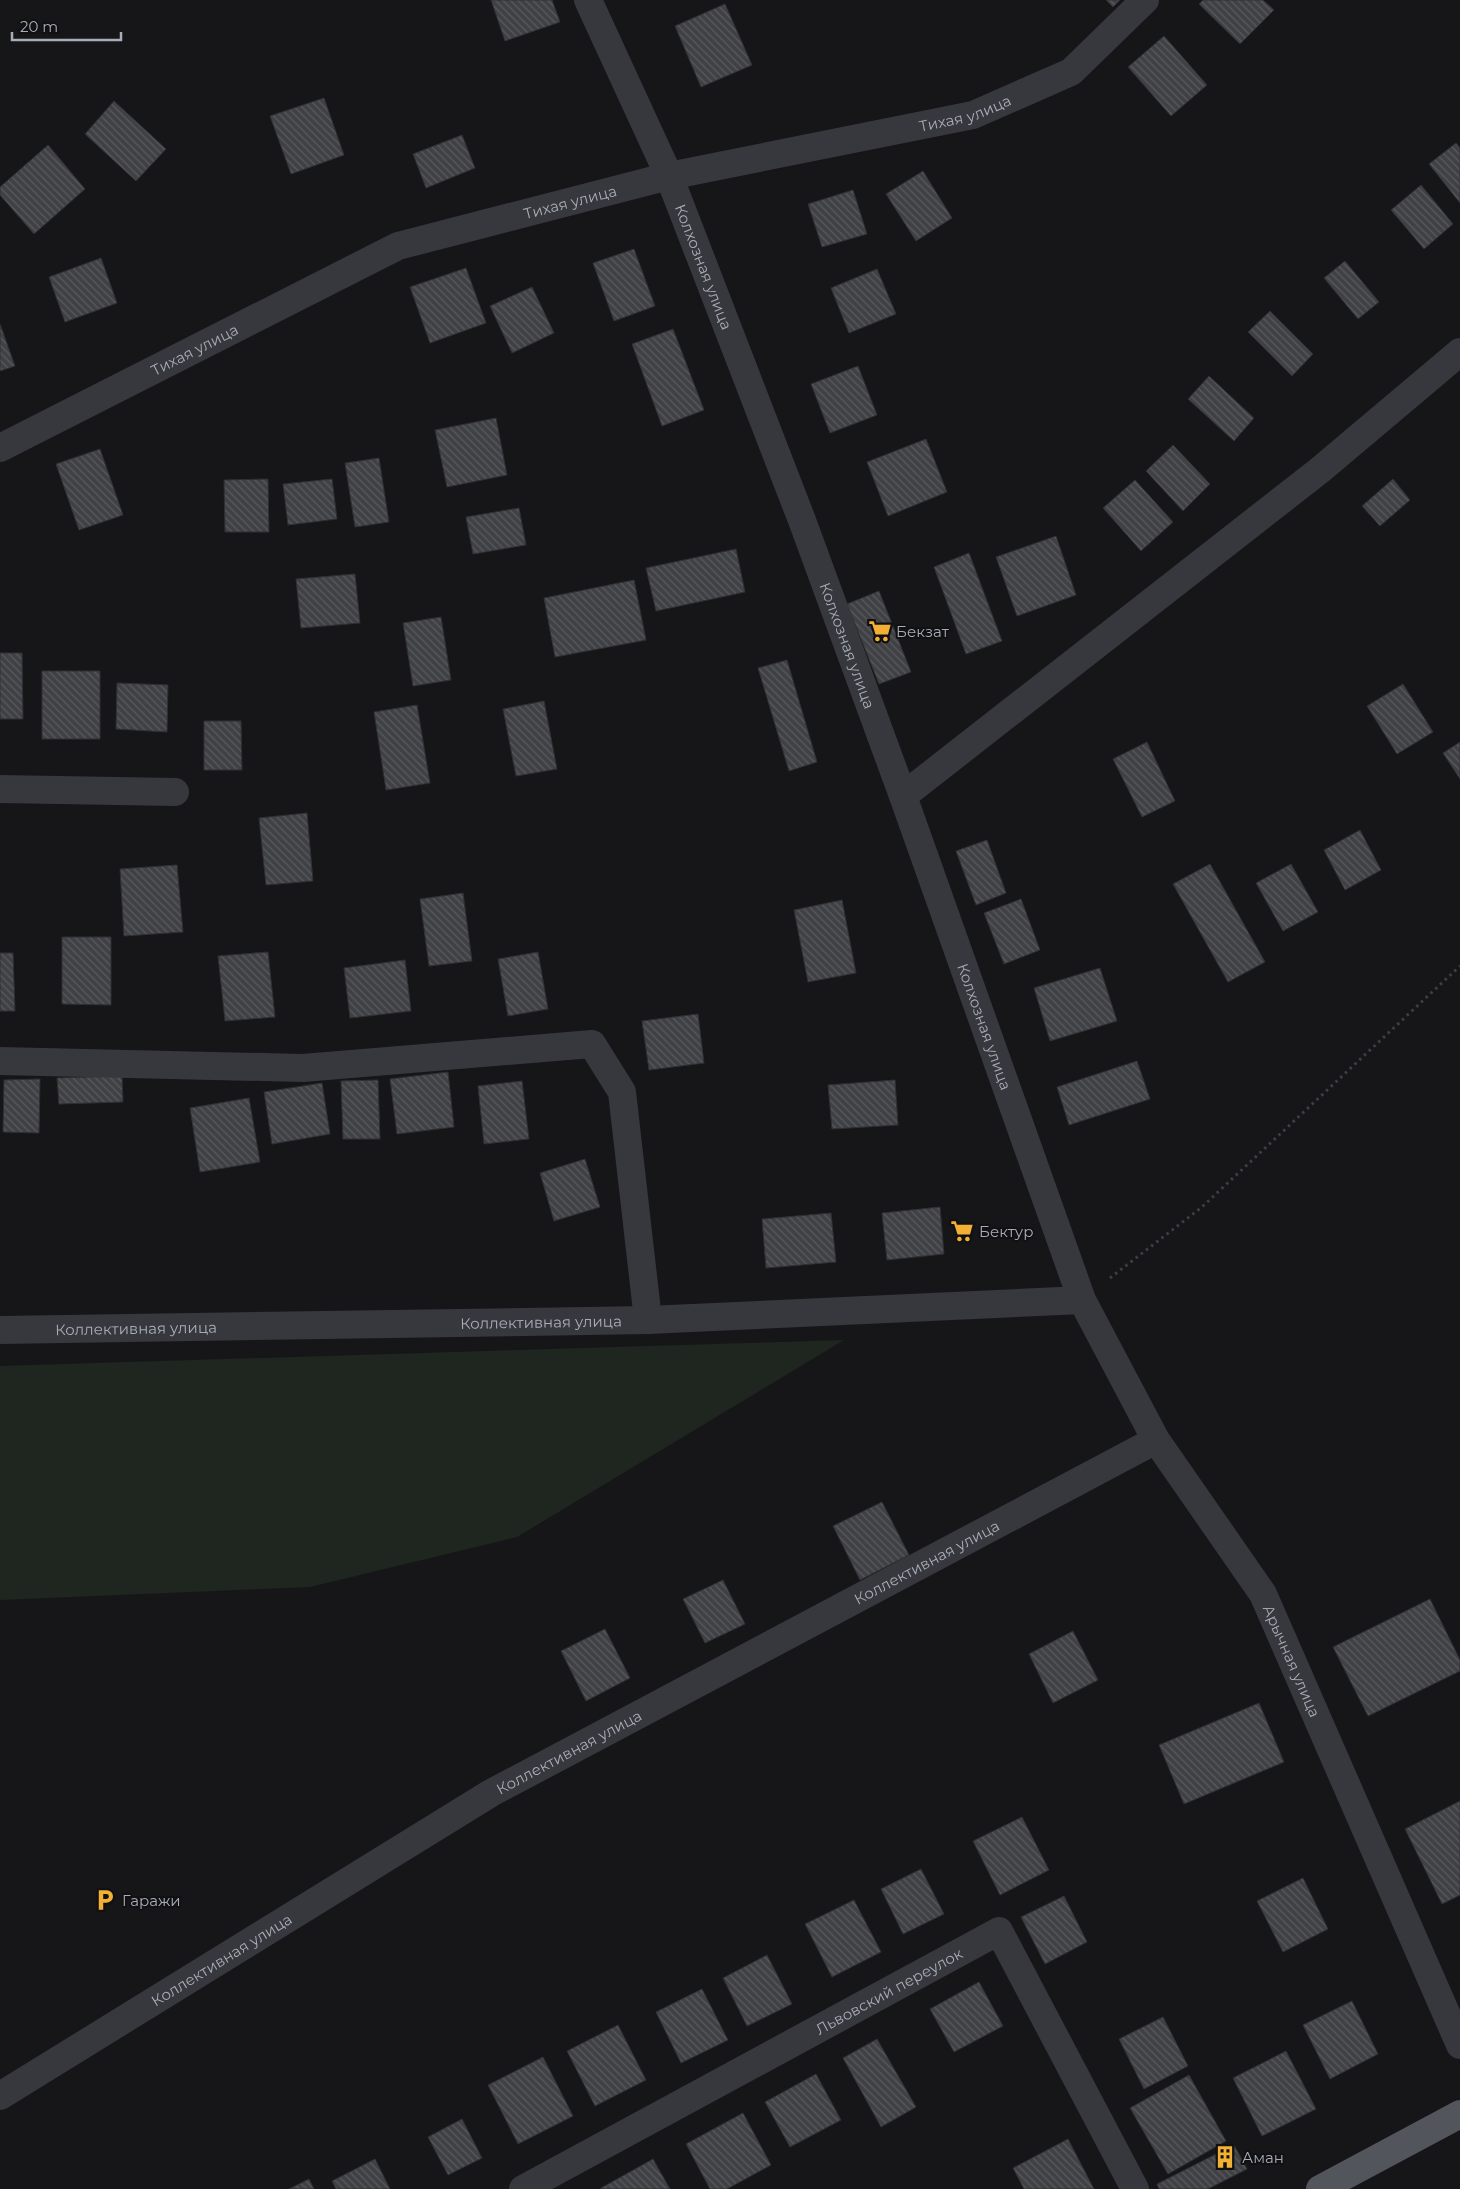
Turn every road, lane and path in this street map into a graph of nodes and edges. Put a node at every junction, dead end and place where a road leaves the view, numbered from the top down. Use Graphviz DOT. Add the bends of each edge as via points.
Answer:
graph roads {
  1 [pos="588,0"];
  2 [pos="1145,0"];
  3 [pos="669,176"];
  4 [pos="1460,352"];
  5 [pos="0,448"];
  6 [pos="0,789"];
  7 [pos="175,792"];
  8 [pos="903,796"];
  9 [pos="1460,966"];
  10 [pos="0,1061"];
  11 [pos="1082,1300"];
  12 [pos="648,1320"];
  13 [pos="0,1330"];
  14 [pos="1156,1440"];
  15 [pos="1460,2044"];
  16 [pos="0,2096"];
  17 [pos="1460,2114"];
  18 [pos="523,2189"];
  19 [pos="1135,2189"];
  20 [pos="1320,2189"];
  1 -- 3 [label="street, Колхозная улица"];
  2 -- 3 [label="street, Тихая улица" via="1071,72 973,114"];
  3 -- 5 [label="street, Тихая улица" via="398,246"];
  3 -- 8 [label="street, Колхозная улица" via="804,523"];
  4 -- 8 [label="street" via="1320,470"];
  6 -- 7 [label="street"];
  8 -- 11 [label="street, Колхозная улица"];
  9 -- 11 [label="path" via="1202,1207"];
  10 -- 12 [label="street" via="303,1068 592,1044 622,1092"];
  11 -- 12 [label="street, Коллективная улица"];
  11 -- 14 [label="street, Арычная улица"];
  12 -- 13 [label="street, Коллективная улица"];
  14 -- 15 [label="street, Арычная улица" via="1263,1594"];
  14 -- 16 [label="street, Коллективная улица" via="491,1793"];
  17 -- 20 [label="main road"];
  18 -- 19 [label="street, Львовский переулок" via="999,1932"];
}
